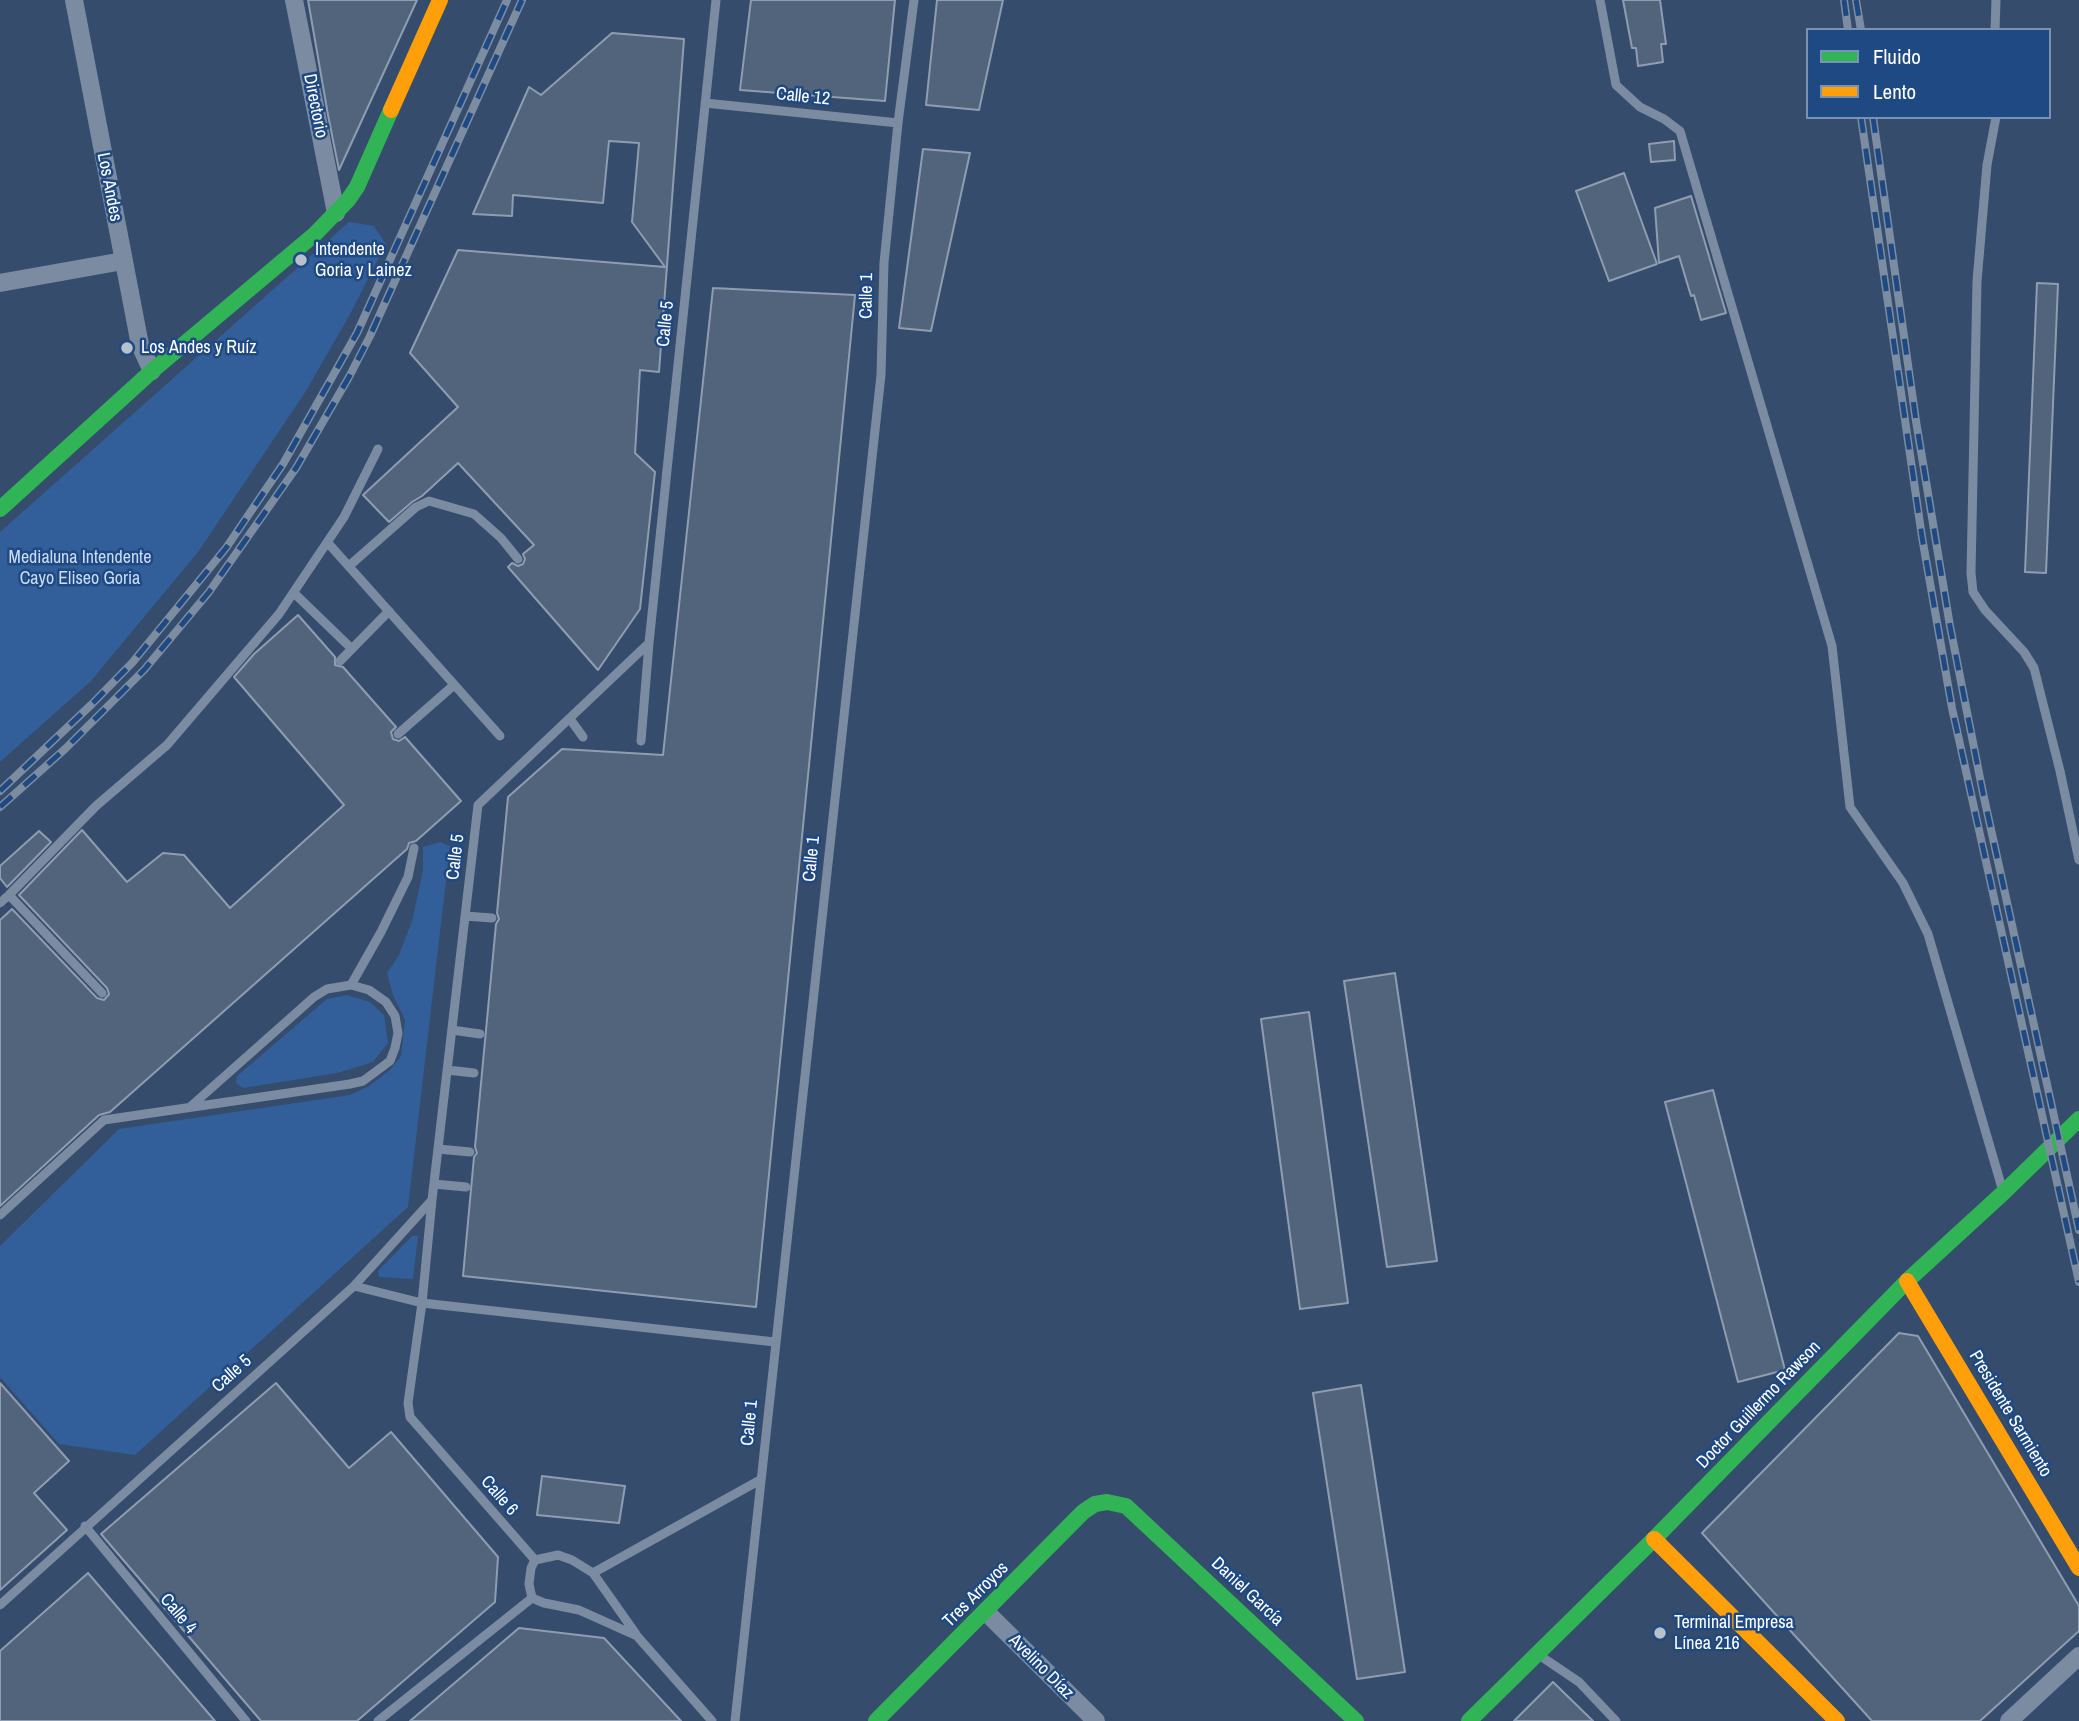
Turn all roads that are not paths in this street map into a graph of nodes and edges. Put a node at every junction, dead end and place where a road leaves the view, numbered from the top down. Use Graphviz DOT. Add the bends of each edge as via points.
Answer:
graph roads {
  1 [pos="74,0"];
  2 [pos="294,0"];
  3 [pos="440,0"];
  4 [pos="716,0"];
  5 [pos="914,0"];
  6 [pos="1600,0"];
  7 [pos="1996,0"];
  8 [pos="1996,28"];
  9 [pos="705,103"];
  10 [pos="1996,119"];
  11 [pos="898,124"];
  12 [pos="335,213"];
  13 [pos="123,261"];
  14 [pos="0,283"];
  15 [pos="152,371"];
  16 [pos="378,449"];
  17 [pos="0,509"];
  18 [pos="327,542"];
  19 [pos="518,559"];
  20 [pos="349,566"];
  21 [pos="294,593"];
  22 [pos="389,611"];
  23 [pos="649,643"];
  24 [pos="352,649"];
  25 [pos="340,661"];
  26 [pos="454,685"];
  27 [pos="570,719"];
  28 [pos="398,734"];
  29 [pos="500,736"];
  30 [pos="583,737"];
  31 [pos="641,741"];
  32 [pos="414,848"];
  33 [pos="2079,860"];
  34 [pos="9,895"];
  35 [pos="0,903"];
  36 [pos="465,916"];
  37 [pos="492,918"];
  38 [pos="351,985"];
  39 [pos="102,993"];
  40 [pos="452,1030"];
  41 [pos="480,1034"];
  42 [pos="447,1070"];
  43 [pos="474,1073"];
  44 [pos="191,1107"];
  45 [pos="2079,1119"];
  46 [pos="438,1149"];
  47 [pos="470,1152"];
  48 [pos="434,1184"];
  49 [pos="466,1187"];
  50 [pos="2003,1193"];
  51 [pos="432,1200"];
  52 [pos="0,1215"];
  53 [pos="1907,1281"];
  54 [pos="354,1286"];
  55 [pos="422,1303"];
  56 [pos="775,1342"];
  57 [pos="760,1480"];
  58 [pos="1107,1502"];
  59 [pos="85,1526"];
  60 [pos="1654,1539"];
  61 [pos="535,1560"];
  62 [pos="2079,1568"];
  63 [pos="593,1573"];
  64 [pos="532,1598"];
  65 [pos="0,1605"];
  66 [pos="986,1612"];
  67 [pos="637,1636"];
  68 [pos="1537,1654"];
  69 [pos="2079,1656"];
  70 [pos="1830,1719"];
  71 [pos="246,1721"];
  72 [pos="378,1721"];
  73 [pos="712,1721"];
  74 [pos="735,1721"];
  75 [pos="876,1721"];
  76 [pos="1096,1721"];
  77 [pos="1356,1721"];
  78 [pos="1469,1721"];
  79 [pos="1616,1721"];
  80 [pos="2009,1721"];
  1 -- 13 [label="street, Los Andes"];
  2 -- 12 [label="street, Directorio"];
  3 -- 12 [label="street" via="357,187"];
  4 -- 9 [label="lane, Calle 5"];
  5 -- 11 [label="lane, Calle 1"];
  6 -- 50 [label="lane" via="1616,85 1640,107 1680,131 1832,646 1850,807 1903,883 1928,934"];
  7 -- 8 [label="lane"];
  9 -- 11 [label="lane, Calle 12"];
  9 -- 23 [label="lane, Calle 5"];
  10 -- 33 [label="lane" via="1977,281 1973,592 2034,668"];
  11 -- 56 [label="lane, Calle 1" via="884,263 881,375"];
  12 -- 15 [label="street"];
  13 -- 14 [label="street"];
  13 -- 15 [label="street, Los Andes" via="140,345"];
  15 -- 17 [label="street"];
  16 -- 18 [label="lane"];
  18 -- 20 [label="lane"];
  18 -- 21 [label="lane"];
  19 -- 20 [label="lane" via="474,514 429,501 416,507"];
  20 -- 22 [label="lane"];
  21 -- 24 [label="lane"];
  21 -- 34 [label="lane" via="167,745 96,806"];
  22 -- 24 [label="lane"];
  22 -- 26 [label="lane"];
  23 -- 27 [label="lane, Calle 5"];
  23 -- 31 [label="lane"];
  24 -- 25 [label="lane"];
  26 -- 28 [label="lane"];
  26 -- 29 [label="lane"];
  27 -- 30 [label="lane"];
  27 -- 36 [label="lane, Calle 5" via="478,805"];
  32 -- 38 [label="lane" via="408,877"];
  34 -- 35 [label="lane"];
  34 -- 39 [label="lane"];
  36 -- 37 [label="lane"];
  36 -- 40 [label="lane, Calle 5"];
  38 -- 44 [label="lane" via="327,989 314,997"];
  38 -- 44 [label="lane" via="369,990 386,1002 395,1016 395,1048 390,1061 378,1071 350,1084"];
  40 -- 41 [label="lane"];
  40 -- 42 [label="lane, Calle 5"];
  42 -- 43 [label="lane"];
  42 -- 46 [label="lane, Calle 5"];
  44 -- 52 [label="lane" via="104,1119"];
  45 -- 50 [label="street, Doctor Guillermo Rawson"];
  46 -- 47 [label="lane"];
  46 -- 48 [label="lane, Calle 5"];
  48 -- 49 [label="lane"];
  48 -- 51 [label="lane, Calle 5"];
  50 -- 53 [label="street, Doctor Guillermo Rawson"];
  51 -- 54 [label="lane, Calle 5"];
  51 -- 55 [label="lane, Calle 6"];
  53 -- 60 [label="street, Doctor Guillermo Rawson"];
  53 -- 62 [label="street, Presidente Sarmiento"];
  54 -- 55 [label="lane"];
  54 -- 59 [label="lane, Calle 5"];
  55 -- 56 [label="lane"];
  55 -- 61 [label="lane, Calle 6" via="410,1417"];
  56 -- 57 [label="lane, Calle 1"];
  57 -- 63 [label="lane"];
  57 -- 74 [label="lane, Calle 1"];
  58 -- 66 [label="street, Tres Arroyos" via="1083,1512"];
  58 -- 77 [label="street, Daniel García" via="1126,1506"];
  59 -- 65 [label="lane, Calle 5"];
  59 -- 71 [label="lane, Calle 4"];
  60 -- 68 [label="street, Doctor Guillermo Rawson"];
  60 -- 70 [label="street"];
  61 -- 63 [label="lane" via="558,1555"];
  61 -- 64 [label="lane"];
  63 -- 67 [label="lane"];
  64 -- 67 [label="lane" via="579,1610"];
  64 -- 72 [label="lane"];
  66 -- 75 [label="street, Tres Arroyos"];
  66 -- 76 [label="street, Avelino Díaz"];
  67 -- 73 [label="lane"];
  68 -- 78 [label="street, Doctor Guillermo Rawson"];
  68 -- 79 [label="lane" via="1579,1682"];
  69 -- 80 [label="street"];
}
